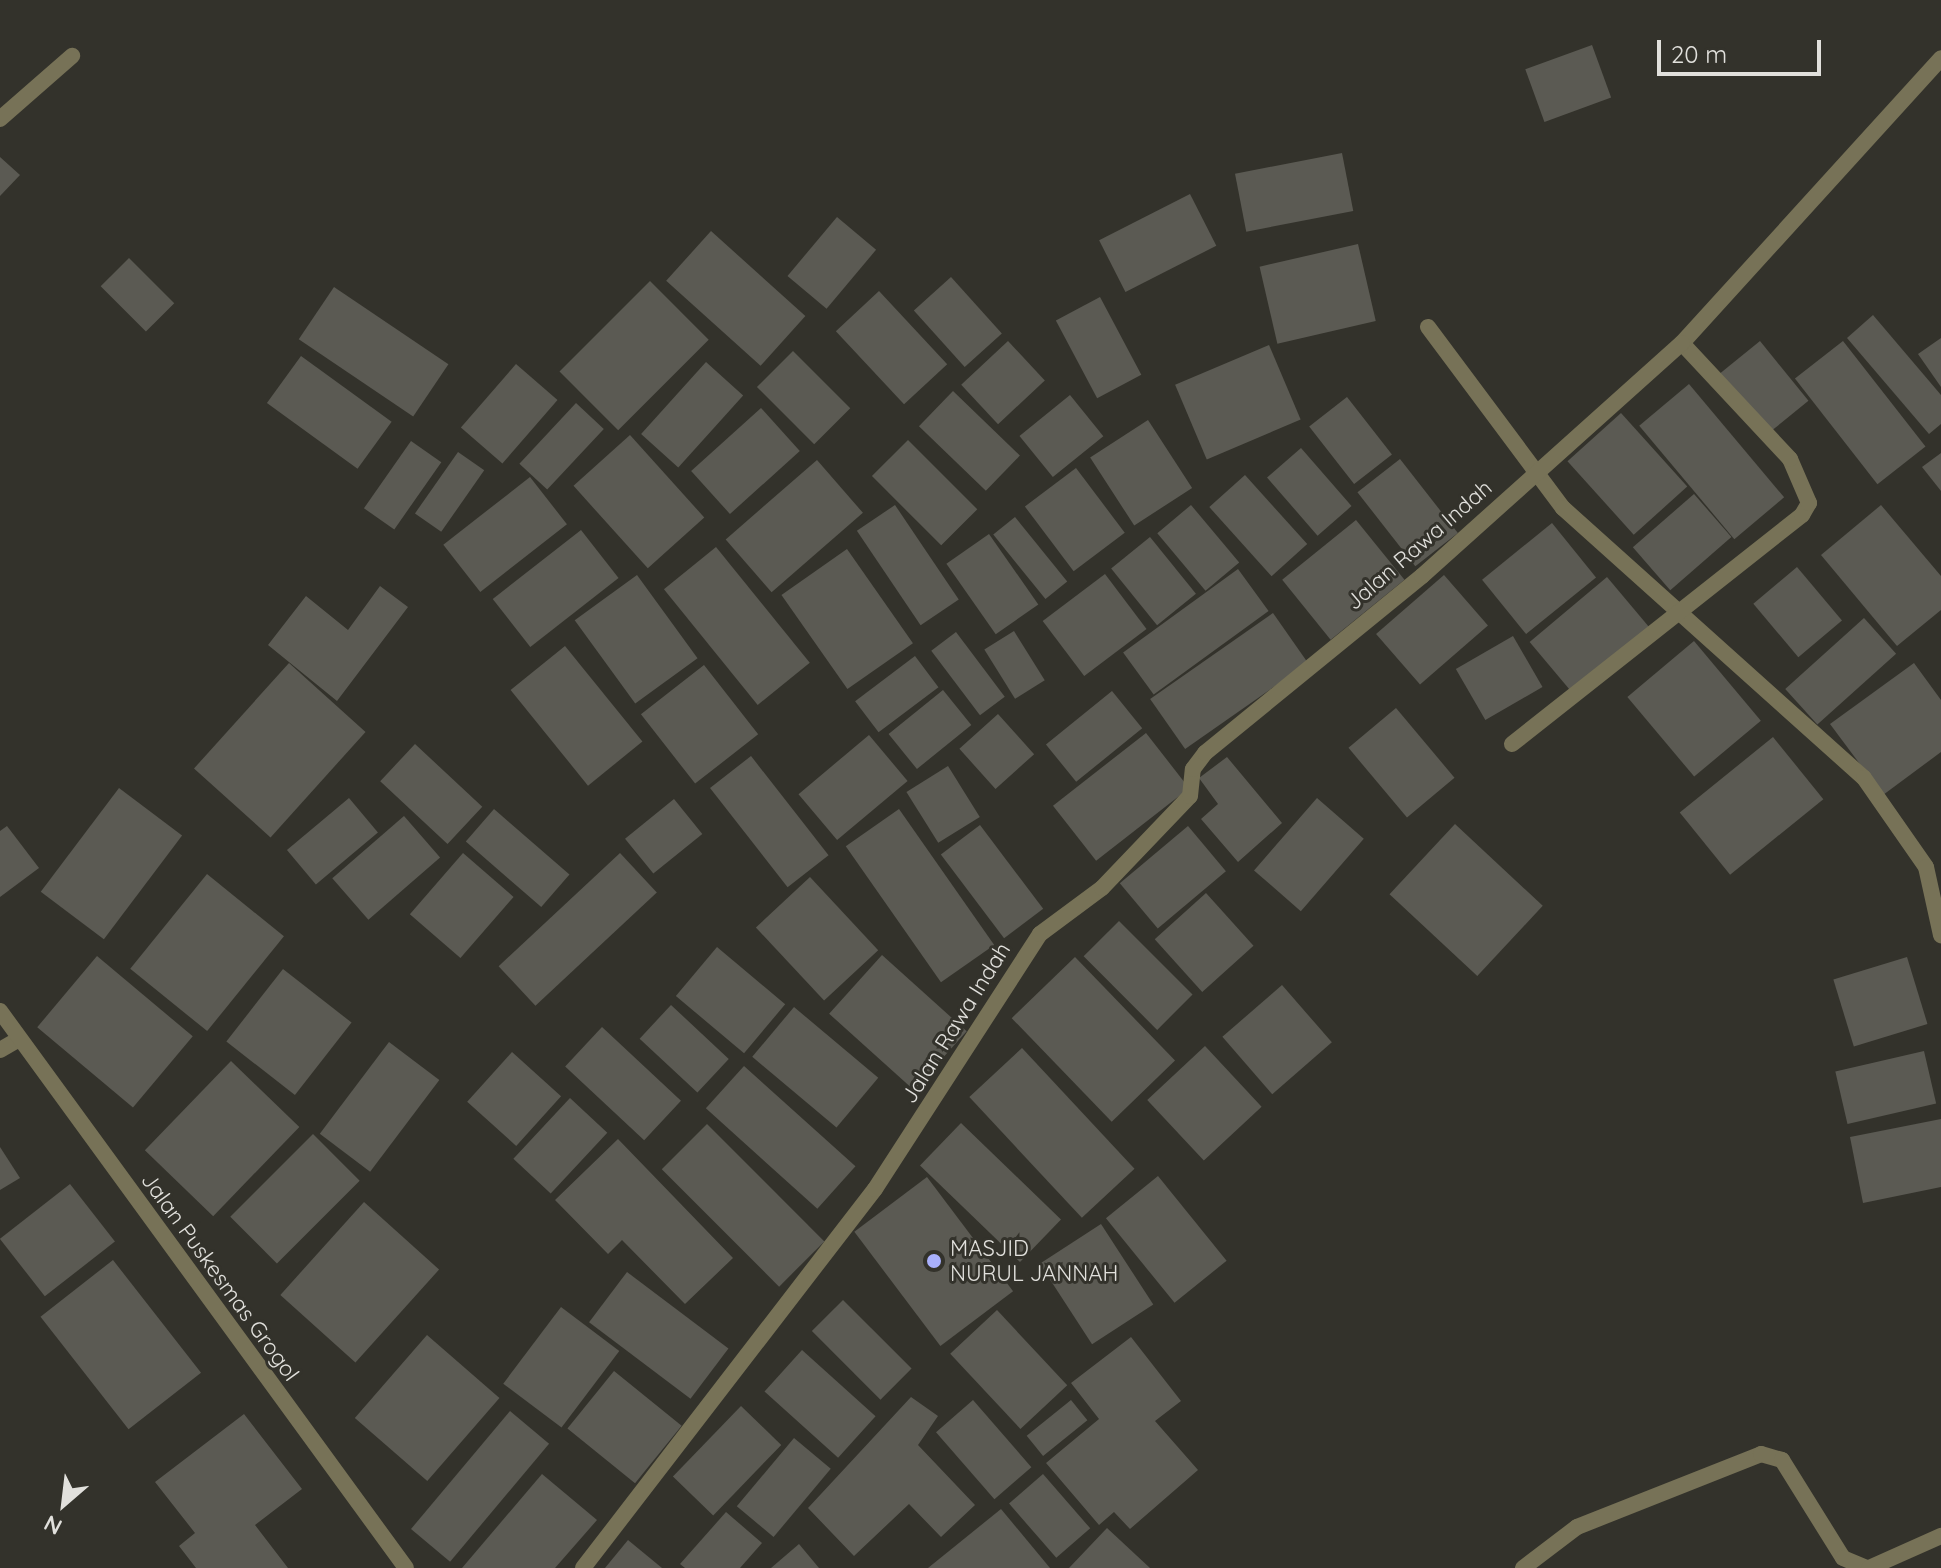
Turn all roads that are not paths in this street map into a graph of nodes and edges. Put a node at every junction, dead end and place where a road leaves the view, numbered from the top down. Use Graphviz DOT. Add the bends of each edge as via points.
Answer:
graph roads {
  1 [pos="72,56"];
  2 [pos="1941,58"];
  3 [pos="0,119"];
  4 [pos="1428,327"];
  5 [pos="1682,343"];
  6 [pos="1534,472"];
  7 [pos="1676,610"];
  8 [pos="1512,744"];
  9 [pos="1941,935"];
  10 [pos="0,1011"];
  11 [pos="19,1039"];
  12 [pos="0,1050"];
  13 [pos="1941,1536"];
  14 [pos="406,1568"];
  15 [pos="583,1568"];
  16 [pos="1523,1568"];
  17 [pos="1868,1568"];
  1 -- 3 [label="street"];
  2 -- 5 [label="street, Jalan Rawa Indah"];
  4 -- 6 [label="street"];
  5 -- 6 [label="street, Jalan Rawa Indah"];
  5 -- 7 [label="street" via="1790,459 1809,503"];
  6 -- 7 [label="street" via="1614,560"];
  6 -- 15 [label="street, Jalan Rawa Indah" via="1422,576 1205,753 1193,769 1190,796 1102,888 1040,934 875,1189"];
  7 -- 8 [label="street"];
  7 -- 9 [label="street" via="1864,778 1926,867"];
  10 -- 11 [label="street, Jalan Puskesmas Grogol"];
  11 -- 12 [label="street"];
  11 -- 14 [label="street, Jalan Puskesmas Grogol"];
  13 -- 17 [label="street"];
  16 -- 17 [label="street" via="1577,1527 1761,1454 1782,1460 1843,1558"];
}
